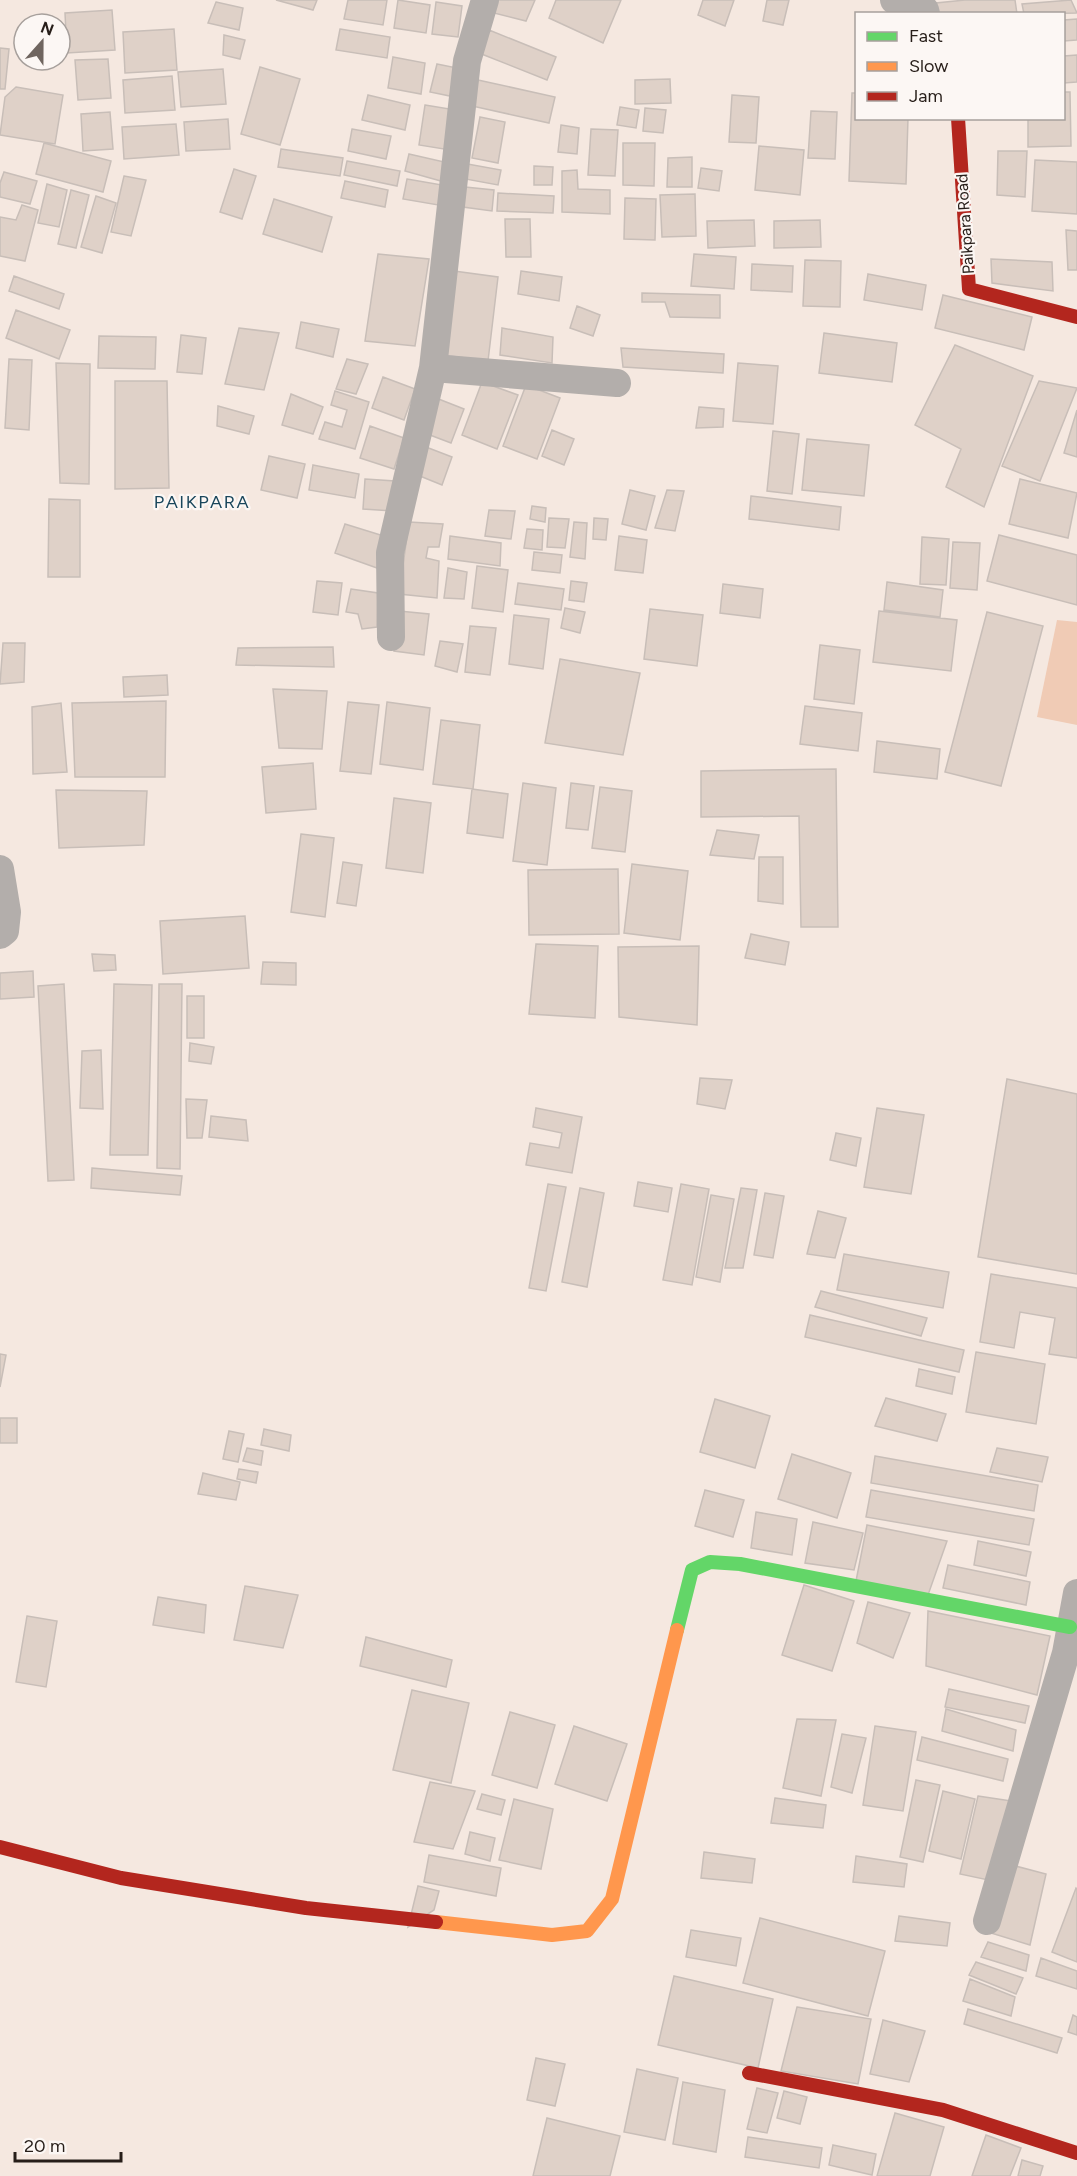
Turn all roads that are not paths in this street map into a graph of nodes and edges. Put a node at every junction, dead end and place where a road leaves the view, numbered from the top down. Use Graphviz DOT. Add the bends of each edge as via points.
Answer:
graph roads {
  1 [pos="485,0"];
  2 [pos="894,0"];
  3 [pos="926,12"];
  4 [pos="957,120"];
  5 [pos="1077,317"];
  6 [pos="434,368"];
  7 [pos="617,383"];
  8 [pos="391,637"];
  9 [pos="0,869"];
  10 [pos="0,935"];
  11 [pos="1077,1593"];
  12 [pos="1071,1646"];
  13 [pos="0,1847"];
  14 [pos="987,1921"];
  15 [pos="749,2073"];
  16 [pos="1077,2153"];
  1 -- 6 [label="street" via="467,61"];
  2 -- 3 [label="street"];
  4 -- 5 [label="street, Paikpara Road" via="969,289"];
  6 -- 7 [label="street"];
  6 -- 8 [label="street" via="390,553"];
  9 -- 10 [label="street" via="7,912 5,931"];
  11 -- 12 [label="street"];
  12 -- 13 [label="street" via="740,1564 710,1562 692,1570 612,1899 588,1931 552,1935 306,1908 121,1878"];
  12 -- 14 [label="street"];
  15 -- 16 [label="street" via="943,2110"];
}
